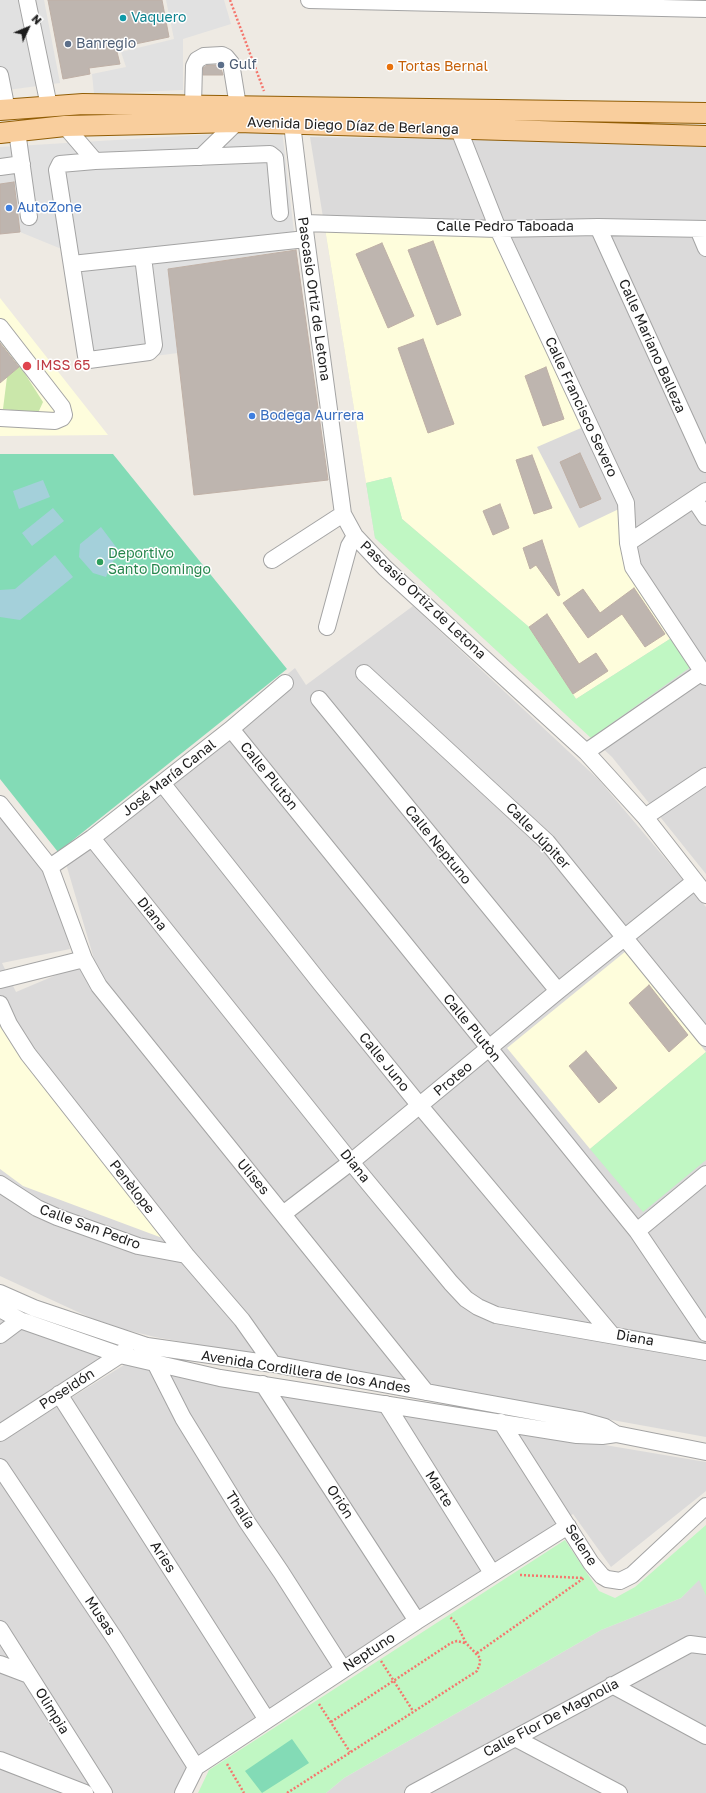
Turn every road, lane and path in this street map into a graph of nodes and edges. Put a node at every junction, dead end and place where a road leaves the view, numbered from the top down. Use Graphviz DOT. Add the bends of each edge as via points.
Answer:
graph roads {
  1 [pos="27,0"];
  2 [pos="230,0"];
  3 [pos="309,0"];
  4 [pos="609,4"];
  5 [pos="706,9"];
  6 [pos="0,75"];
  7 [pos="193,105"];
  8 [pos="48,106"];
  9 [pos="271,106"];
  10 [pos="3,110"];
  11 [pos="706,113"];
  12 [pos="238,114"];
  13 [pos="293,115"];
  14 [pos="65,126"];
  15 [pos="459,130"];
  16 [pos="9,132"];
  17 [pos="706,136"];
  18 [pos="201,157"];
  19 [pos="95,161"];
  20 [pos="22,164"];
  21 [pos="0,167"];
  22 [pos="280,213"];
  23 [pos="29,217"];
  24 [pos="304,223"];
  25 [pos="598,227"];
  26 [pos="498,229"];
  27 [pos="702,229"];
  28 [pos="306,240"];
  29 [pos="706,248"];
  30 [pos="142,257"];
  31 [pos="72,264"];
  32 [pos="0,327"];
  33 [pos="0,418"];
  34 [pos="706,464"];
  35 [pos="700,495"];
  36 [pos="343,514"];
  37 [pos="706,517"];
  38 [pos="355,536"];
  39 [pos="628,542"];
  40 [pos="272,560"];
  41 [pos="327,626"];
  42 [pos="364,673"];
  43 [pos="704,675"];
  44 [pos="284,683"];
  45 [pos="319,699"];
  46 [pos="231,729"];
  47 [pos="586,752"];
  48 [pos="706,776"];
  49 [pos="162,783"];
  50 [pos="0,804"];
  51 [pos="645,817"];
  52 [pos="92,838"];
  53 [pos="50,867"];
  54 [pos="694,881"];
  55 [pos="706,895"];
  56 [pos="625,937"];
  57 [pos="84,959"];
  58 [pos="0,980"];
  59 [pos="558,991"];
  60 [pos="0,1004"];
  61 [pos="706,1038"];
  62 [pos="489,1049"];
  63 [pos="420,1106"];
  64 [pos="351,1162"];
  65 [pos="705,1177"];
  66 [pos="0,1184"];
  67 [pos="284,1214"];
  68 [pos="637,1231"];
  69 [pos="186,1255"];
  70 [pos="0,1293"];
  71 [pos="0,1309"];
  72 [pos="20,1320"];
  73 [pos="706,1333"];
  74 [pos="0,1335"];
  75 [pos="612,1335"];
  76 [pos="140,1344"];
  77 [pos="706,1352"];
  78 [pos="120,1355"];
  79 [pos="155,1363"];
  80 [pos="273,1364"];
  81 [pos="264,1384"];
  82 [pos="426,1392"];
  83 [pos="59,1394"];
  84 [pos="386,1404"];
  85 [pos="501,1422"];
  86 [pos="0,1433"];
  87 [pos="616,1434"];
  88 [pos="706,1452"];
  89 [pos="0,1467"];
  90 [pos="706,1506"];
  91 [pos="568,1526"];
  92 [pos="492,1573"];
  93 [pos="590,1574"];
  94 [pos="439,1607"];
  95 [pos="417,1620"];
  96 [pos="0,1629"];
  97 [pos="466,1643"];
  98 [pos="706,1646"];
  99 [pos="374,1649"];
  100 [pos="477,1653"];
  101 [pos="0,1664"];
  102 [pos="342,1669"];
  103 [pos="29,1675"];
  104 [pos="394,1680"];
  105 [pos="612,1685"];
  106 [pos="310,1691"];
  107 [pos="413,1711"];
  108 [pos="268,1720"];
  109 [pos="330,1722"];
  110 [pos="706,1736"];
  111 [pos="515,1738"];
  112 [pos="219,1752"];
  113 [pos="350,1752"];
  114 [pos="0,1760"];
  115 [pos="196,1767"];
  116 [pos="85,1793"];
  117 [pos="104,1793"];
  118 [pos="184,1793"];
  119 [pos="244,1793"];
  120 [pos="287,1793"];
  121 [pos="414,1793"];
  122 [pos="619,1793"];
  1 -- 8 [label="street"];
  2 -- 9 [label="path"];
  3 -- 4 [label="street"];
  4 -- 5 [label="street"];
  6 -- 10 [label="street"];
  7 -- 8 [label="main road, Avenida Diego Díaz de Berlanga"];
  7 -- 12 [label="main road, Avenida Diego Díaz de Berlanga"];
  7 -- 12 [label="street" via="196,60 204,56 222,55 231,63"];
  8 -- 10 [label="main road, Avenida Diego Díaz de Berlanga"];
  9 -- 12 [label="main road, Avenida Diego Díaz de Berlanga"];
  9 -- 13 [label="main road, Avenida Diego Díaz de Berlanga"];
  11 -- 13 [label="main road, Avenida Diego Díaz de Berlanga"];
  12 -- 13 [label="main road, Avenida Diego Díaz de Berlanga"];
  12 -- 14 [label="main road, Avenida Diego Díaz de Berlanga"];
  12 -- 18 [label="street"];
  13 -- 15 [label="main road, Avenida Diego Díaz de Berlanga"];
  13 -- 24 [label="street, Pascasio Ortiz de Letona"];
  14 -- 16 [label="main road, Avenida Diego Díaz de Berlanga"];
  14 -- 19 [label="street"];
  15 -- 17 [label="main road, Avenida Diego Díaz de Berlanga"];
  15 -- 26 [label="street, Calle Francisco Severo"];
  16 -- 20 [label="street"];
  18 -- 19 [label="street"];
  18 -- 22 [label="street" via="272,154 275,158"];
  19 -- 31 [label="street" via="63,162 57,170"];
  20 -- 21 [label="street"];
  20 -- 23 [label="street"];
  24 -- 26 [label="street, Calle Pedro Taboada"];
  24 -- 28 [label="street, Pascasio Ortiz de Letona"];
  25 -- 26 [label="street, Calle Pedro Taboada"];
  25 -- 27 [label="street, Calle Pedro Taboada"];
  25 -- 34 [label="street, Calle Mariano Balleza"];
  26 -- 39 [label="street, Calle Francisco Severo" via="626,503"];
  27 -- 29 [label="street"];
  28 -- 30 [label="street"];
  28 -- 36 [label="street, Pascasio Ortiz de Letona"];
  30 -- 31 [label="street"];
  30 -- 31 [label="street" via="154,345 148,352 90,360 86,358"];
  32 -- 33 [label="street" via="62,407 64,414 56,421"];
  35 -- 37 [label="street"];
  35 -- 39 [label="street"];
  36 -- 38 [label="street, Pascasio Ortiz de Letona"];
  36 -- 40 [label="street"];
  38 -- 41 [label="street" via="349,546"];
  38 -- 47 [label="street, Pascasio Ortiz de Letona" via="385,568"];
  39 -- 43 [label="street, Calle Francisco Severo" via="636,573"];
  42 -- 56 [label="street, Calle Júpiter" via="547,842"];
  43 -- 47 [label="street"];
  44 -- 46 [label="street, José María Canal"];
  45 -- 59 [label="street, Calle Neptuno"];
  46 -- 49 [label="street, José María Canal"];
  46 -- 62 [label="street, Calle Plutòn"];
  47 -- 51 [label="street, Pascasio Ortiz de Letona"];
  48 -- 51 [label="street"];
  49 -- 52 [label="street, José María Canal"];
  49 -- 63 [label="street, Calle Juno"];
  50 -- 53 [label="street, Ulises"];
  51 -- 54 [label="street, Pascasio Ortiz de Letona"];
  52 -- 53 [label="street, José María Canal"];
  52 -- 64 [label="street, Diana"];
  53 -- 57 [label="street, Ulises"];
  54 -- 55 [label="street, Pascasio Ortiz de Letona"];
  54 -- 56 [label="street, Proteo"];
  56 -- 59 [label="street, Proteo"];
  56 -- 61 [label="street, Calle Júpiter"];
  57 -- 58 [label="street"];
  57 -- 67 [label="street, Ulises" via="99,986 120,1013"];
  59 -- 62 [label="street, Proteo"];
  60 -- 69 [label="street, Penèlope" via="28,1054"];
  62 -- 63 [label="street, Proteo"];
  62 -- 68 [label="street, Calle Plutòn"];
  63 -- 64 [label="street, Proteo"];
  63 -- 75 [label="street, Calle Juno"];
  64 -- 67 [label="street, Proteo"];
  64 -- 75 [label="street, Diana" via="451,1283 472,1303 496,1315"];
  65 -- 68 [label="street"];
  66 -- 69 [label="street, Calle San Pedro" via="37,1208 57,1217 138,1246"];
  67 -- 82 [label="street, Ulises"];
  68 -- 73 [label="street, Calle Plutòn"];
  69 -- 80 [label="street, Penèlope" via="242,1320"];
  70 -- 76 [label="street, Avenida Cordillera de los Andes" via="34,1308"];
  71 -- 72 [label="street, Avenida Cordillera de los Andes"];
  72 -- 74 [label="street"];
  72 -- 78 [label="street, Avenida Cordillera de los Andes"];
  75 -- 77 [label="street, Diana"];
  76 -- 78 [label="street, Poseidón"];
  76 -- 79 [label="street, Thalía"];
  76 -- 80 [label="street, Avenida Cordillera de los Andes"];
  78 -- 79 [label="street, Avenida Cordillera de los Andes"];
  78 -- 83 [label="street, Poseidón"];
  79 -- 81 [label="street, Avenida Cordillera de los Andes" via="220,1378"];
  79 -- 102 [label="street, Thalía" via="183,1418"];
  80 -- 82 [label="street, Avenida Cordillera de los Andes"];
  81 -- 84 [label="street, Avenida Cordillera de los Andes"];
  81 -- 95 [label="street, Orión"];
  82 -- 87 [label="street, Avenida Cordillera de los Andes" via="588,1422 605,1427"];
  83 -- 86 [label="street, Poseidón"];
  83 -- 108 [label="street, Aries"];
  84 -- 85 [label="street, Avenida Cordillera de los Andes"];
  84 -- 92 [label="street, Marte"];
  85 -- 87 [label="street, Avenida Cordillera de los Andes" via="577,1435"];
  85 -- 91 [label="street, Selene"];
  87 -- 88 [label="street, Avenida Cordillera de los Andes"];
  89 -- 115 [label="street, Musas" via="115,1639"];
  90 -- 93 [label="street, Selene" via="626,1579 612,1581"];
  91 -- 92 [label="street, Neptuno"];
  91 -- 93 [label="street, Selene"];
  92 -- 93 [label="path"];
  92 -- 94 [label="street, Neptuno"];
  93 -- 100 [label="path"];
  94 -- 95 [label="street, Neptuno"];
  94 -- 97 [label="path" via="456,1623"];
  95 -- 99 [label="street, Neptuno"];
  96 -- 103 [label="street, Olimpia"];
  97 -- 100 [label="path"];
  97 -- 104 [label="path" via="451,1643"];
  98 -- 105 [label="street, Calle Flor De Magnolia" via="690,1644"];
  99 -- 102 [label="street, Neptuno"];
  99 -- 104 [label="path"];
  100 -- 107 [label="path" via="480,1658 477,1671"];
  101 -- 103 [label="street"];
  102 -- 106 [label="street, Neptuno"];
  103 -- 117 [label="street, Olimpia"];
  104 -- 107 [label="path"];
  104 -- 109 [label="path"];
  105 -- 110 [label="street"];
  105 -- 111 [label="street, Calle Flor De Magnolia"];
  106 -- 108 [label="street, Neptuno"];
  106 -- 109 [label="path"];
  107 -- 113 [label="path"];
  108 -- 112 [label="street, Neptuno"];
  109 -- 113 [label="path"];
  111 -- 121 [label="street, Calle Flor De Magnolia"];
  111 -- 122 [label="street"];
  112 -- 115 [label="street, Neptuno"];
  112 -- 119 [label="path"];
  113 -- 120 [label="path"];
  114 -- 116 [label="street"];
  115 -- 118 [label="street"];
}
